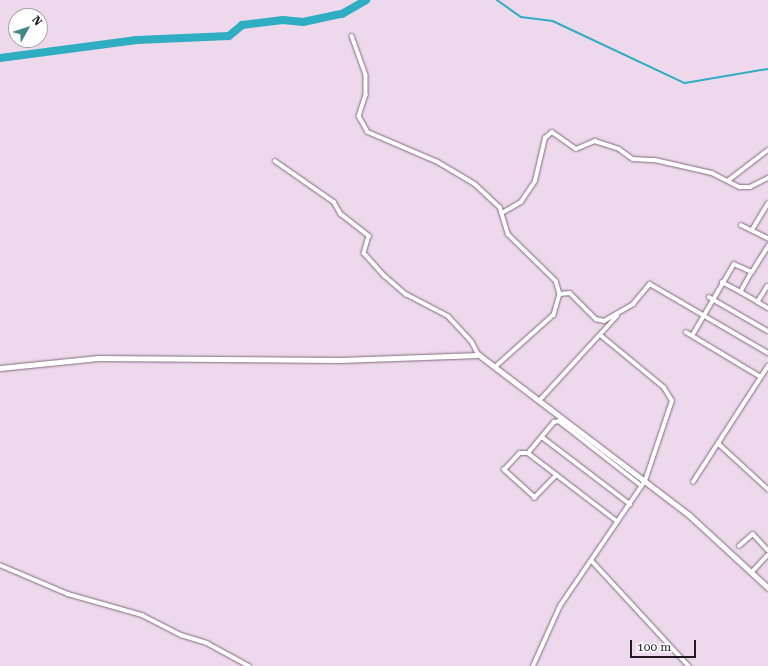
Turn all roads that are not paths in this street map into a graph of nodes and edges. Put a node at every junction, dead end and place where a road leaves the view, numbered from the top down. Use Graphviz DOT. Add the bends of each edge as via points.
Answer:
graph roads {
  1 [pos="352,36"];
  2 [pos="768,150"];
  3 [pos="275,161"];
  4 [pos="768,178"];
  5 [pos="729,180"];
  6 [pos="768,203"];
  7 [pos="502,213"];
  8 [pos="741,225"];
  9 [pos="752,230"];
  10 [pos="768,238"];
  11 [pos="768,246"];
  12 [pos="752,272"];
  13 [pos="722,282"];
  14 [pos="768,286"];
  15 [pos="741,292"];
  16 [pos="560,294"];
  17 [pos="709,297"];
  18 [pos="714,300"];
  19 [pos="758,302"];
  20 [pos="768,308"];
  21 [pos="617,316"];
  22 [pos="704,317"];
  23 [pos="768,331"];
  24 [pos="686,332"];
  25 [pos="601,336"];
  26 [pos="692,336"];
  27 [pos="768,353"];
  28 [pos="479,355"];
  29 [pos="497,366"];
  30 [pos="768,366"];
  31 [pos="0,368"];
  32 [pos="762,377"];
  33 [pos="540,400"];
  34 [pos="542,437"];
  35 [pos="719,444"];
  36 [pos="528,453"];
  37 [pos="556,475"];
  38 [pos="645,481"];
  39 [pos="693,482"];
  40 [pos="642,486"];
  41 [pos="768,489"];
  42 [pos="630,504"];
  43 [pos="617,521"];
  44 [pos="739,546"];
  45 [pos="768,550"];
  46 [pos="768,555"];
  47 [pos="592,561"];
  48 [pos="0,565"];
  49 [pos="752,572"];
  50 [pos="768,588"];
  51 [pos="249,666"];
  52 [pos="533,666"];
  53 [pos="689,666"];
  1 -- 7 [label="street" via="366,75 366,95 359,116 368,132 463,176 492,199"];
  2 -- 5 [label="street"];
  3 -- 28 [label="street" via="334,202 341,214 369,236 364,254 392,284 448,316 472,342"];
  4 -- 5 [label="street" via="750,187 734,185"];
  5 -- 7 [label="street" via="655,160 633,159 619,149 595,141 576,149 552,132 545,138 535,181 521,202"];
  6 -- 9 [label="street"];
  7 -- 16 [label="street" via="508,234 552,275"];
  8 -- 9 [label="street"];
  9 -- 10 [label="street"];
  11 -- 12 [label="street"];
  12 -- 13 [label="street" via="734,264"];
  12 -- 15 [label="street"];
  13 -- 15 [label="street"];
  13 -- 18 [label="street"];
  14 -- 19 [label="street"];
  15 -- 19 [label="street"];
  16 -- 21 [label="street" via="570,293 599,321"];
  16 -- 29 [label="street" via="554,315"];
  17 -- 18 [label="street"];
  18 -- 22 [label="street"];
  18 -- 23 [label="street"];
  19 -- 20 [label="street"];
  21 -- 22 [label="street" via="650,284"];
  21 -- 25 [label="street"];
  22 -- 26 [label="street"];
  22 -- 27 [label="street"];
  24 -- 26 [label="street"];
  25 -- 33 [label="street"];
  25 -- 38 [label="street" via="672,397"];
  26 -- 32 [label="street"];
  28 -- 29 [label="street"];
  28 -- 31 [label="street" via="340,360 98,358"];
  29 -- 33 [label="street"];
  30 -- 32 [label="street"];
  32 -- 35 [label="street"];
  33 -- 38 [label="street"];
  34 -- 36 [label="street"];
  34 -- 40 [label="street" via="559,421"];
  34 -- 42 [label="street"];
  35 -- 39 [label="street"];
  35 -- 41 [label="street"];
  36 -- 37 [label="street"];
  36 -- 37 [label="street" via="520,453 504,470 532,497 538,496"];
  37 -- 43 [label="street"];
  38 -- 40 [label="street"];
  38 -- 49 [label="street"];
  40 -- 42 [label="street"];
  42 -- 43 [label="street"];
  43 -- 47 [label="street" via="595,550"];
  44 -- 45 [label="street" via="753,534"];
  46 -- 49 [label="street"];
  47 -- 52 [label="street" via="548,627"];
  47 -- 53 [label="street"];
  48 -- 51 [label="street" via="68,594 142,615 181,635 206,643"];
  49 -- 50 [label="street"];
}
